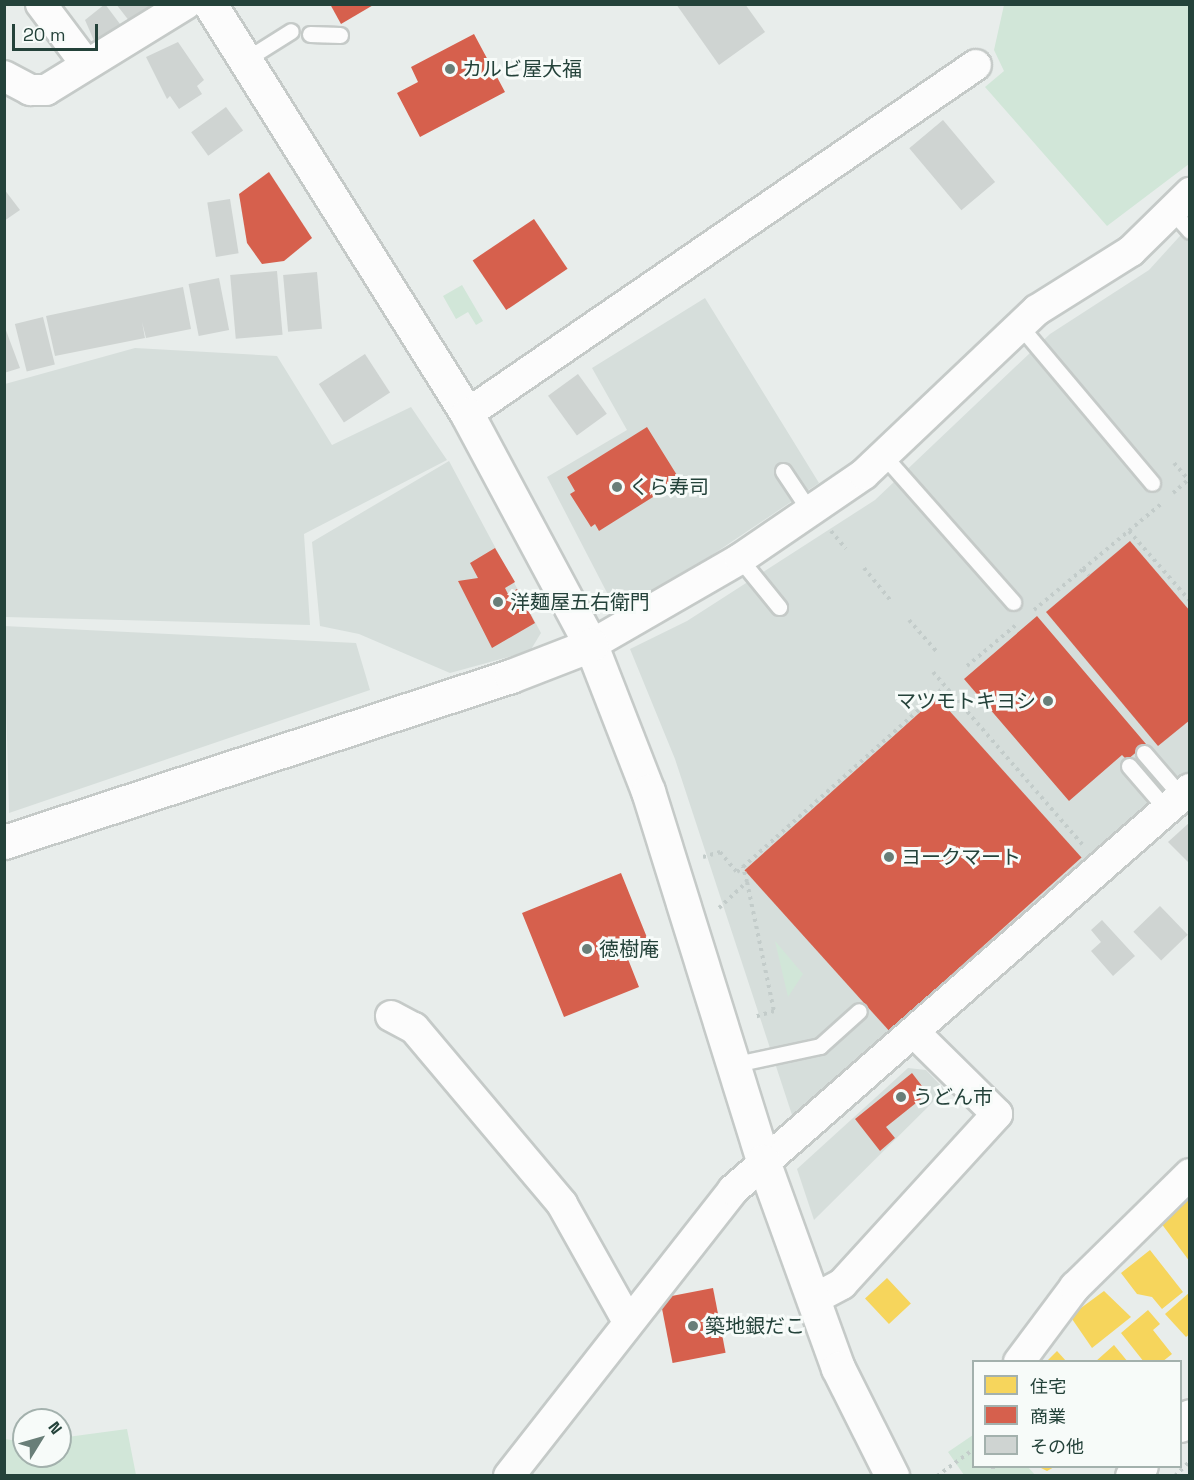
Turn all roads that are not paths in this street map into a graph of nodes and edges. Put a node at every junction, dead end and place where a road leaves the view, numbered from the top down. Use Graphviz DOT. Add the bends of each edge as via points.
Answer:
graph roads {
  1 [pos="41,4"];
  2 [pos="186,4"];
  3 [pos="210,4"];
  4 [pos="291,31"];
  5 [pos="310,34"];
  6 [pos="340,34"];
  7 [pos="245,60"];
  8 [pos="86,64"];
  9 [pos="976,64"];
  10 [pos="4,76"];
  11 [pos="1183,211"];
  12 [pos="1020,326"];
  13 [pos="467,414"];
  14 [pos="884,456"];
  15 [pos="783,471"];
  16 [pos="1152,483"];
  17 [pos="818,518"];
  18 [pos="740,559"];
  19 [pos="1013,602"];
  20 [pos="780,607"];
  21 [pos="591,645"];
  22 [pos="1144,753"];
  23 [pos="1129,766"];
  24 [pos="1179,798"];
  25 [pos="4,842"];
  26 [pos="859,1011"];
  27 [pos="391,1016"];
  28 [pos="915,1033"];
  29 [pos="735,1065"];
  30 [pos="763,1161"];
  31 [pos="1188,1179"];
  32 [pos="814,1299"];
  33 [pos="627,1320"];
  34 [pos="1020,1360"];
  35 [pos="509,1476"];
  36 [pos="892,1476"];
  1 -- 8 [label="street"];
  2 -- 8 [label="street"];
  3 -- 7 [label="street"];
  4 -- 7 [label="lane"];
  5 -- 6 [label="lane"];
  7 -- 13 [label="street"];
  8 -- 10 [label="street" via="46,90 30,90"];
  9 -- 13 [label="street"];
  11 -- 12 [label="street"];
  12 -- 14 [label="street"];
  12 -- 16 [label="lane"];
  13 -- 21 [label="street"];
  14 -- 17 [label="street"];
  14 -- 19 [label="lane"];
  15 -- 17 [label="lane"];
  17 -- 18 [label="street"];
  18 -- 20 [label="lane"];
  18 -- 21 [label="street"];
  21 -- 25 [label="street" via="511,676"];
  21 -- 29 [label="street" via="648,790"];
  22 -- 24 [label="lane"];
  23 -- 24 [label="lane"];
  24 -- 28 [label="street"];
  26 -- 29 [label="lane" via="820,1046"];
  27 -- 33 [label="street" via="414,1028 562,1204"];
  28 -- 30 [label="street"];
  28 -- 32 [label="street" via="997,1113 842,1284"];
  29 -- 30 [label="street"];
  30 -- 32 [label="street"];
  30 -- 33 [label="street"];
  31 -- 34 [label="street" via="1075,1287"];
  32 -- 36 [label="street" via="838,1368"];
  33 -- 35 [label="street"];
}
